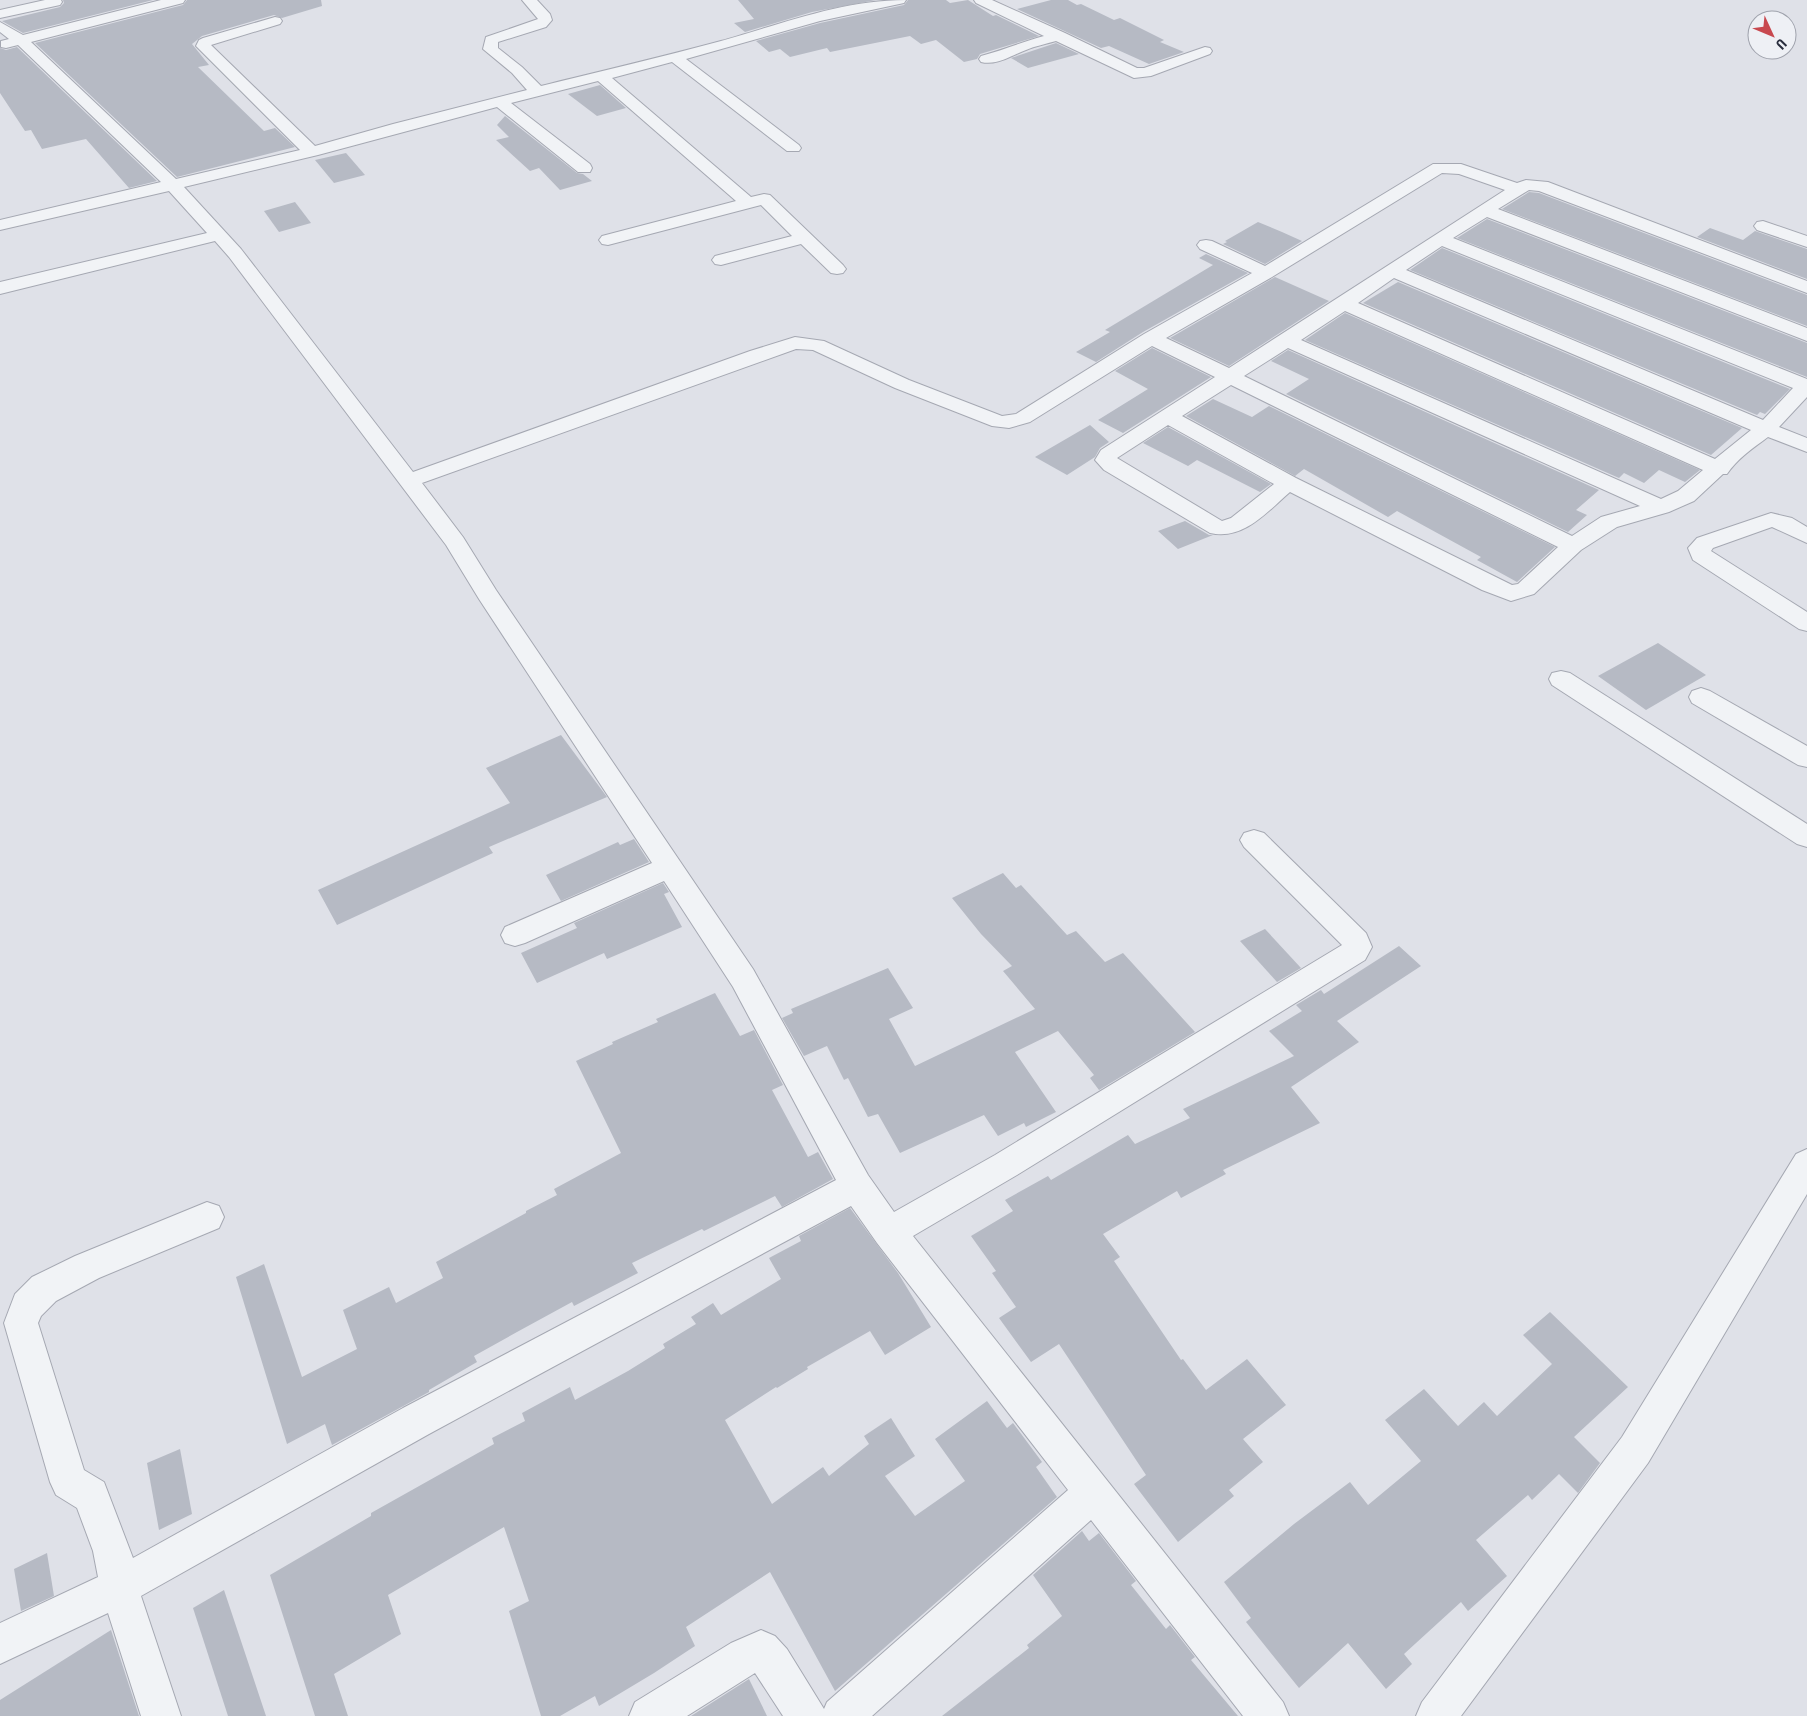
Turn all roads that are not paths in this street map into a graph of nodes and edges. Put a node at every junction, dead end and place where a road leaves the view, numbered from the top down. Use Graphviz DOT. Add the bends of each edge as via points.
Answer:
graph roads {
  1 [pos="178,0"];
  2 [pos="532,0"];
  3 [pos="899,0"];
  4 [pos="981,0"];
  5 [pos="53,1"];
  6 [pos="804,6"];
  7 [pos="0,14"];
  8 [pos="817,17"];
  9 [pos="92,22"];
  10 [pos="275,22"];
  11 [pos="1060,36"];
  12 [pos="7,37"];
  13 [pos="1205,51"];
  14 [pos="674,57"];
  15 [pos="986,59"];
  16 [pos="601,76"];
  17 [pos="538,92"];
  18 [pos="499,101"];
  19 [pos="793,148"];
  20 [pos="312,152"];
  21 [pos="584,168"];
  22 [pos="173,185"];
  23 [pos="1518,189"];
  24 [pos="748,203"];
  25 [pos="1485,210"];
  26 [pos="0,225"];
  27 [pos="1763,226"];
  28 [pos="219,235"];
  29 [pos="804,238"];
  30 [pos="1440,239"];
  31 [pos="608,240"];
  32 [pos="1807,242"];
  33 [pos="1206,245"];
  34 [pos="721,260"];
  35 [pos="837,269"];
  36 [pos="1393,271"];
  37 [pos="1266,273"];
  38 [pos="1807,287"];
  39 [pos="0,288"];
  40 [pos="1344,304"];
  41 [pos="1807,335"];
  42 [pos="1151,338"];
  43 [pos="1287,341"];
  44 [pos="1227,377"];
  45 [pos="1807,386"];
  46 [pos="1167,416"];
  47 [pos="1766,429"];
  48 [pos="1807,446"];
  49 [pos="1719,469"];
  50 [pos="408,481"];
  51 [pos="1288,483"];
  52 [pos="1661,507"];
  53 [pos="1807,536"];
  54 [pos="1573,545"];
  55 [pos="1801,612"];
  56 [pos="1560,680"];
  57 [pos="1701,697"];
  58 [pos="1807,758"];
  59 [pos="1807,837"];
  60 [pos="1254,840"];
  61 [pos="669,868"];
  62 [pos="515,935"];
  63 [pos="1807,1164"];
  64 [pos="856,1186"];
  65 [pos="207,1216"];
  66 [pos="889,1232"];
  67 [pos="1093,1493"];
  68 [pos="119,1587"];
  69 [pos="0,1644"];
  70 [pos="161,1716"];
  71 [pos="649,1716"];
  72 [pos="806,1716"];
  73 [pos="841,1716"];
  74 [pos="1269,1716"];
  75 [pos="1436,1716"];
  1 -- 9 [label="street"];
  2 -- 17 [label="street" via="545,20 491,40 489,44 490,49"];
  3 -- 8 [label="street"];
  4 -- 11 [label="street"];
  5 -- 7 [label="street"];
  5 -- 9 [label="street"];
  6 -- 8 [label="street"];
  8 -- 14 [label="street"];
  9 -- 12 [label="street"];
  10 -- 20 [label="street" via="208,41 204,46"];
  11 -- 13 [label="street" via="1141,74"];
  11 -- 15 [label="street"];
  12 -- 22 [label="street"];
  14 -- 16 [label="street"];
  14 -- 19 [label="street"];
  16 -- 17 [label="street"];
  16 -- 24 [label="street"];
  17 -- 18 [label="street"];
  18 -- 20 [label="street"];
  18 -- 21 [label="street"];
  20 -- 22 [label="street"];
  22 -- 26 [label="street"];
  22 -- 28 [label="street"];
  23 -- 25 [label="street"];
  23 -- 37 [label="street" via="1461,169 1439,168"];
  23 -- 38 [label="street" via="1526,184 1542,186"];
  24 -- 29 [label="street" via="764,199"];
  24 -- 31 [label="street"];
  25 -- 30 [label="street"];
  25 -- 41 [label="street"];
  27 -- 32 [label="street"];
  28 -- 39 [label="street"];
  28 -- 50 [label="street"];
  29 -- 34 [label="street"];
  29 -- 35 [label="street"];
  30 -- 36 [label="street"];
  30 -- 45 [label="street"];
  33 -- 37 [label="street"];
  36 -- 40 [label="street"];
  36 -- 47 [label="street"];
  37 -- 42 [label="street"];
  40 -- 43 [label="street"];
  40 -- 49 [label="street"];
  42 -- 44 [label="street"];
  42 -- 50 [label="street" via="1023,418 1009,422 999,422 902,384 817,345 795,343"];
  43 -- 44 [label="street"];
  43 -- 52 [label="street"];
  44 -- 46 [label="street"];
  44 -- 54 [label="street"];
  45 -- 47 [label="street"];
  46 -- 51 [label="street"];
  46 -- 51 [label="street" via="1108,454 1106,460 1218,528 1230,528 1240,523"];
  47 -- 48 [label="street"];
  47 -- 49 [label="street" via="1742,446"];
  49 -- 52 [label="street" via="1686,496"];
  50 -- 61 [label="street" via="455,542"];
  51 -- 54 [label="street" via="1490,585 1512,593 1526,589"];
  52 -- 54 [label="street" via="1609,522"];
  53 -- 55 [label="street" via="1784,523 1771,520 1699,548 1701,555"];
  56 -- 59 [label="street"];
  57 -- 58 [label="street"];
  60 -- 66 [label="street" via="1356,941 1358,947 1354,952 1006,1165"];
  61 -- 62 [label="street"];
  61 -- 64 [label="street" via="743,978"];
  63 -- 75 [label="street" via="1635,1450"];
  64 -- 66 [label="street"];
  64 -- 68 [label="street" via="416,1421"];
  65 -- 68 [label="street" via="87,1267 44,1289 27,1306 21,1323 69,1482 91,1495 112,1551"];
  66 -- 67 [label="street"];
  67 -- 73 [label="street"];
  67 -- 74 [label="street"];
  68 -- 69 [label="street"];
  68 -- 70 [label="street"];
  71 -- 72 [label="street" via="744,1657 761,1650 773,1663"];
}
